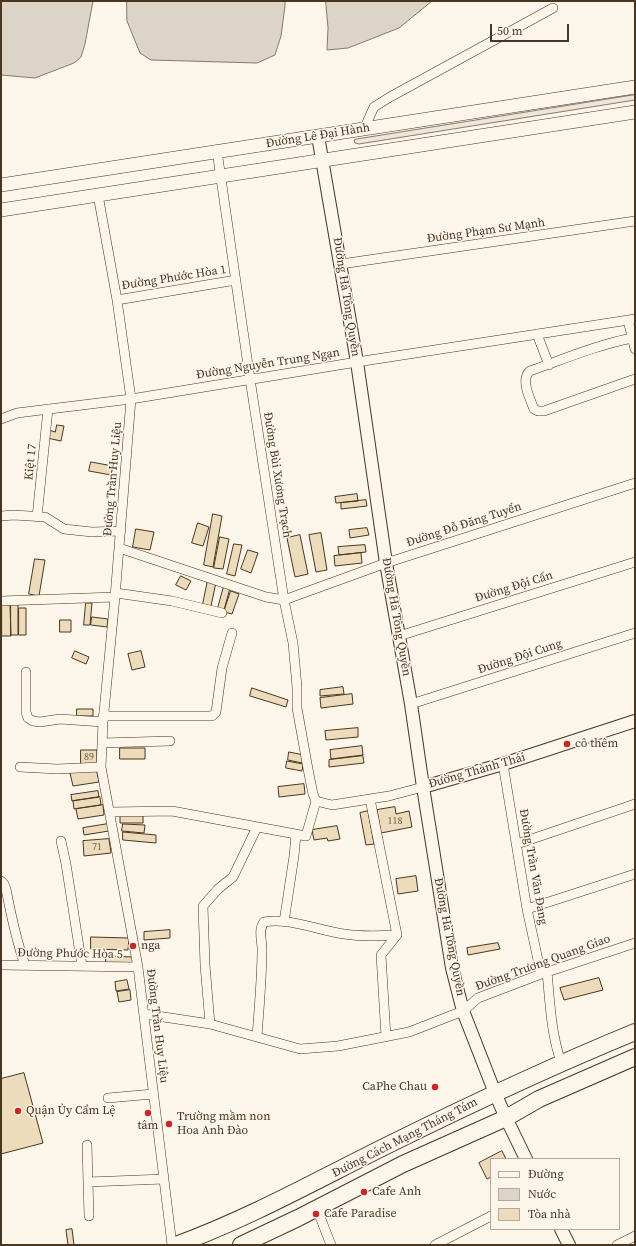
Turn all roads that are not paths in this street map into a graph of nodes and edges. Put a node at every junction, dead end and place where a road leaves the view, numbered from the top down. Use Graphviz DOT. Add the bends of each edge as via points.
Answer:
graph roads {
  1 [pos="553,8"];
  2 [pos="635,87"];
  3 [pos="635,112"];
  4 [pos="364,129"];
  5 [pos="318,136"];
  6 [pos="217,152"];
  7 [pos="322,161"];
  8 [pos="221,176"];
  9 [pos="1,185"];
  10 [pos="98,195"];
  11 [pos="1,210"];
  12 [pos="635,221"];
  13 [pos="341,264"];
  14 [pos="236,280"];
  15 [pos="117,300"];
  16 [pos="631,319"];
  17 [pos="537,334"];
  18 [pos="632,338"];
  19 [pos="635,349"];
  20 [pos="357,362"];
  21 [pos="549,365"];
  22 [pos="250,379"];
  23 [pos="635,379"];
  24 [pos="132,399"];
  25 [pos="48,409"];
  26 [pos="1,419"];
  27 [pos="635,483"];
  28 [pos="1,516"];
  29 [pos="37,517"];
  30 [pos="121,531"];
  31 [pos="119,548"];
  32 [pos="635,562"];
  33 [pos="386,563"];
  34 [pos="116,595"];
  35 [pos="284,600"];
  36 [pos="1,601"];
  37 [pos="222,612"];
  38 [pos="232,633"];
  39 [pos="635,633"];
  40 [pos="399,636"];
  41 [pos="26,672"];
  42 [pos="411,704"];
  43 [pos="103,719"];
  44 [pos="635,720"];
  45 [pos="170,741"];
  46 [pos="102,743"];
  47 [pos="503,764"];
  48 [pos="101,766"];
  49 [pos="20,767"];
  50 [pos="423,787"];
  51 [pos="370,799"];
  52 [pos="316,801"];
  53 [pos="635,804"];
  54 [pos="110,812"];
  55 [pos="256,827"];
  56 [pos="296,835"];
  57 [pos="61,841"];
  58 [pos="517,844"];
  59 [pos="635,874"];
  60 [pos="1,881"];
  61 [pos="527,909"];
  62 [pos="284,922"];
  63 [pos="397,935"];
  64 [pos="635,943"];
  65 [pos="1,965"];
  66 [pos="25,965"];
  67 [pos="82,966"];
  68 [pos="138,967"];
  69 [pos="544,973"];
  70 [pos="463,1011"];
  71 [pos="144,1014"];
  72 [pos="210,1024"];
  73 [pos="635,1032"];
  74 [pos="258,1037"];
  75 [pos="386,1037"];
  76 [pos="635,1057"];
  77 [pos="561,1062"];
  78 [pos="495,1093"];
  79 [pos="153,1094"];
  80 [pos="108,1098"];
  81 [pos="506,1118"];
  82 [pos="87,1146"];
  83 [pos="526,1158"];
  84 [pos="164,1179"];
  85 [pos="88,1182"];
  86 [pos="317,1209"];
  87 [pos="89,1216"];
  88 [pos="490,1217"];
  89 [pos="562,1230"];
  90 [pos="635,1236"];
  91 [pos="172,1245"];
  92 [pos="176,1245"];
  93 [pos="241,1245"];
  94 [pos="331,1245"];
  95 [pos="435,1245"];
  96 [pos="569,1245"];
  97 [pos="617,1245"];
  1 -- 4 [label="street" via="374,107"];
  2 -- 4 [label="main road, Đường Lê Đại Hành"];
  3 -- 7 [label="main road, Đường Lê Đại Hành"];
  4 -- 5 [label="main road, Đường Lê Đại Hành"];
  5 -- 6 [label="main road, Đường Lê Đại Hành"];
  5 -- 7 [label="street, Đường Hà Tông Quyền"];
  6 -- 8 [label="street, Đường Bùi Xương Trạch"];
  6 -- 9 [label="main road, Đường Lê Đại Hành"];
  7 -- 8 [label="main road, Đường Lê Đại Hành"];
  7 -- 13 [label="street, Đường Hà Tông Quyền"];
  8 -- 10 [label="main road, Đường Lê Đại Hành"];
  8 -- 14 [label="street, Đường Bùi Xương Trạch"];
  10 -- 11 [label="main road, Đường Lê Đại Hành"];
  10 -- 15 [label="street, Đường Trần Huy Liệu"];
  12 -- 13 [label="street, Đường Phạm Sư Mạnh"];
  13 -- 20 [label="street, Đường Hà Tông Quyền"];
  14 -- 15 [label="street, Đường Phước Hòa 1"];
  14 -- 22 [label="street, Đường Bùi Xương Trạch"];
  15 -- 24 [label="street, Đường Trần Huy Liệu"];
  16 -- 17 [label="street, Đường Nguyễn Trung Ngạn"];
  16 -- 18 [label="street"];
  17 -- 20 [label="street, Đường Nguyễn Trung Ngạn"];
  17 -- 21 [label="street"];
  18 -- 19 [label="street"];
  18 -- 21 [label="street" via="600,345"];
  20 -- 22 [label="street, Đường Nguyễn Trung Ngạn"];
  20 -- 33 [label="street, Đường Hà Tông Quyền"];
  21 -- 23 [label="street" via="530,371 525,377 534,409 538,411"];
  22 -- 24 [label="street, Đường Nguyễn Trung Ngạn"];
  22 -- 35 [label="street, Đường Bùi Xương Trạch"];
  24 -- 25 [label="street, Đường Nguyễn Trung Ngạn"];
  24 -- 30 [label="street, Đường Trần Huy Liệu"];
  25 -- 26 [label="street, Đường Nguyễn Trung Ngạn" via="17,413"];
  25 -- 29 [label="street, Kiệt 17"];
  27 -- 33 [label="street, Đường Đỗ Đăng Tuyển"];
  28 -- 29 [label="street"];
  29 -- 30 [label="street" via="45,517 64,528 92,532"];
  30 -- 31 [label="street, Đường Trần Huy Liệu"];
  31 -- 34 [label="street, Đường Trần Huy Liệu"];
  31 -- 35 [label="street" via="266,597"];
  32 -- 40 [label="street, Đường Đội Cấn"];
  33 -- 35 [label="street, Đường Đỗ Đăng Tuyển"];
  33 -- 40 [label="street, Đường Hà Tông Quyền"];
  34 -- 36 [label="street"];
  34 -- 37 [label="street" via="172,601"];
  34 -- 43 [label="street, Đường Trần Huy Liệu"];
  35 -- 52 [label="street, Đường Bùi Xương Trạch" via="293,643 297,708"];
  38 -- 43 [label="street" via="222,668 215,715"];
  39 -- 42 [label="street, Đường Đội Cung"];
  40 -- 42 [label="street, Đường Hà Tông Quyền"];
  41 -- 43 [label="street" via="26,704 28,718 33,722"];
  42 -- 50 [label="street, Đường Hà Tông Quyền"];
  43 -- 46 [label="street, Đường Trần Huy Liệu"];
  44 -- 47 [label="street, Đường Thành Thái"];
  45 -- 46 [label="street"];
  46 -- 48 [label="street, Đường Trần Huy Liệu"];
  47 -- 50 [label="street, Đường Thành Thái"];
  47 -- 58 [label="street, Đường Trần Văn Đang"];
  48 -- 49 [label="street" via="57,769"];
  48 -- 54 [label="street, Đường Trần Huy Liệu"];
  50 -- 51 [label="street, Đường Thành Thái"];
  50 -- 70 [label="street, Đường Hà Tông Quyền" via="452,968"];
  51 -- 52 [label="street, Đường Thành Thái" via="332,805"];
  51 -- 63 [label="street"];
  52 -- 56 [label="street" via="306,836"];
  53 -- 58 [label="street"];
  54 -- 55 [label="street" via="172,811"];
  54 -- 68 [label="street, Đường Trần Huy Liệu"];
  55 -- 56 [label="street"];
  55 -- 72 [label="street" via="234,877 218,889 203,906"];
  56 -- 62 [label="street"];
  57 -- 67 [label="street"];
  58 -- 61 [label="street, Đường Trần Văn Đang"];
  59 -- 61 [label="street"];
  60 -- 66 [label="street" via="6,889 18,946"];
  61 -- 69 [label="street, Đường Trần Văn Đang"];
  62 -- 63 [label="street" via="357,936"];
  62 -- 74 [label="street" via="264,922 260,931 262,948"];
  63 -- 75 [label="street" via="381,955"];
  64 -- 69 [label="street, Đường Trương Quang Giao"];
  65 -- 66 [label="street, Đường Phước Hòa 5"];
  66 -- 67 [label="street, Đường Phước Hòa 5"];
  67 -- 68 [label="street, Đường Phước Hòa 5"];
  68 -- 71 [label="street, Đường Trần Huy Liệu"];
  69 -- 70 [label="street, Đường Trương Quang Giao" via="478,998"];
  69 -- 77 [label="street, Đường Trần Văn Đang" via="555,1045"];
  70 -- 75 [label="street, Đường Trương Quang Giao" via="409,1032"];
  70 -- 78 [label="street, Đường Hà Tông Quyền"];
  71 -- 72 [label="street, Đường Trương Quang Giao"];
  71 -- 79 [label="street, Đường Trần Huy Liệu"];
  72 -- 74 [label="street, Đường Trương Quang Giao"];
  73 -- 77 [label="highway, Đường Cách Mạng Tháng Tám"];
  74 -- 75 [label="street, Đường Trương Quang Giao" via="300,1049 338,1046"];
  76 -- 81 [label="highway, Đường Cách Mạng Tháng Tám" via="539,1099"];
  77 -- 78 [label="highway, Đường Cách Mạng Tháng Tám"];
  78 -- 81 [label="street, Đường Hà Tông Quyền"];
  78 -- 92 [label="highway, Đường Cách Mạng Tháng Tám" via="306,1188"];
  79 -- 80 [label="street"];
  79 -- 84 [label="street, Đường Trần Huy Liệu"];
  81 -- 83 [label="street, Đường Hà Tông Quyền"];
  81 -- 86 [label="highway, Đường Cách Mạng Tháng Tám" via="403,1164"];
  82 -- 85 [label="street"];
  84 -- 85 [label="street"];
  84 -- 91 [label="street, Đường Trần Huy Liệu"];
  85 -- 87 [label="street"];
  86 -- 93 [label="highway, Đường Cách Mạng Tháng Tám"];
  86 -- 94 [label="street"];
  88 -- 95 [label="street"];
  89 -- 96 [label="street"];
  90 -- 97 [label="street"];
}
